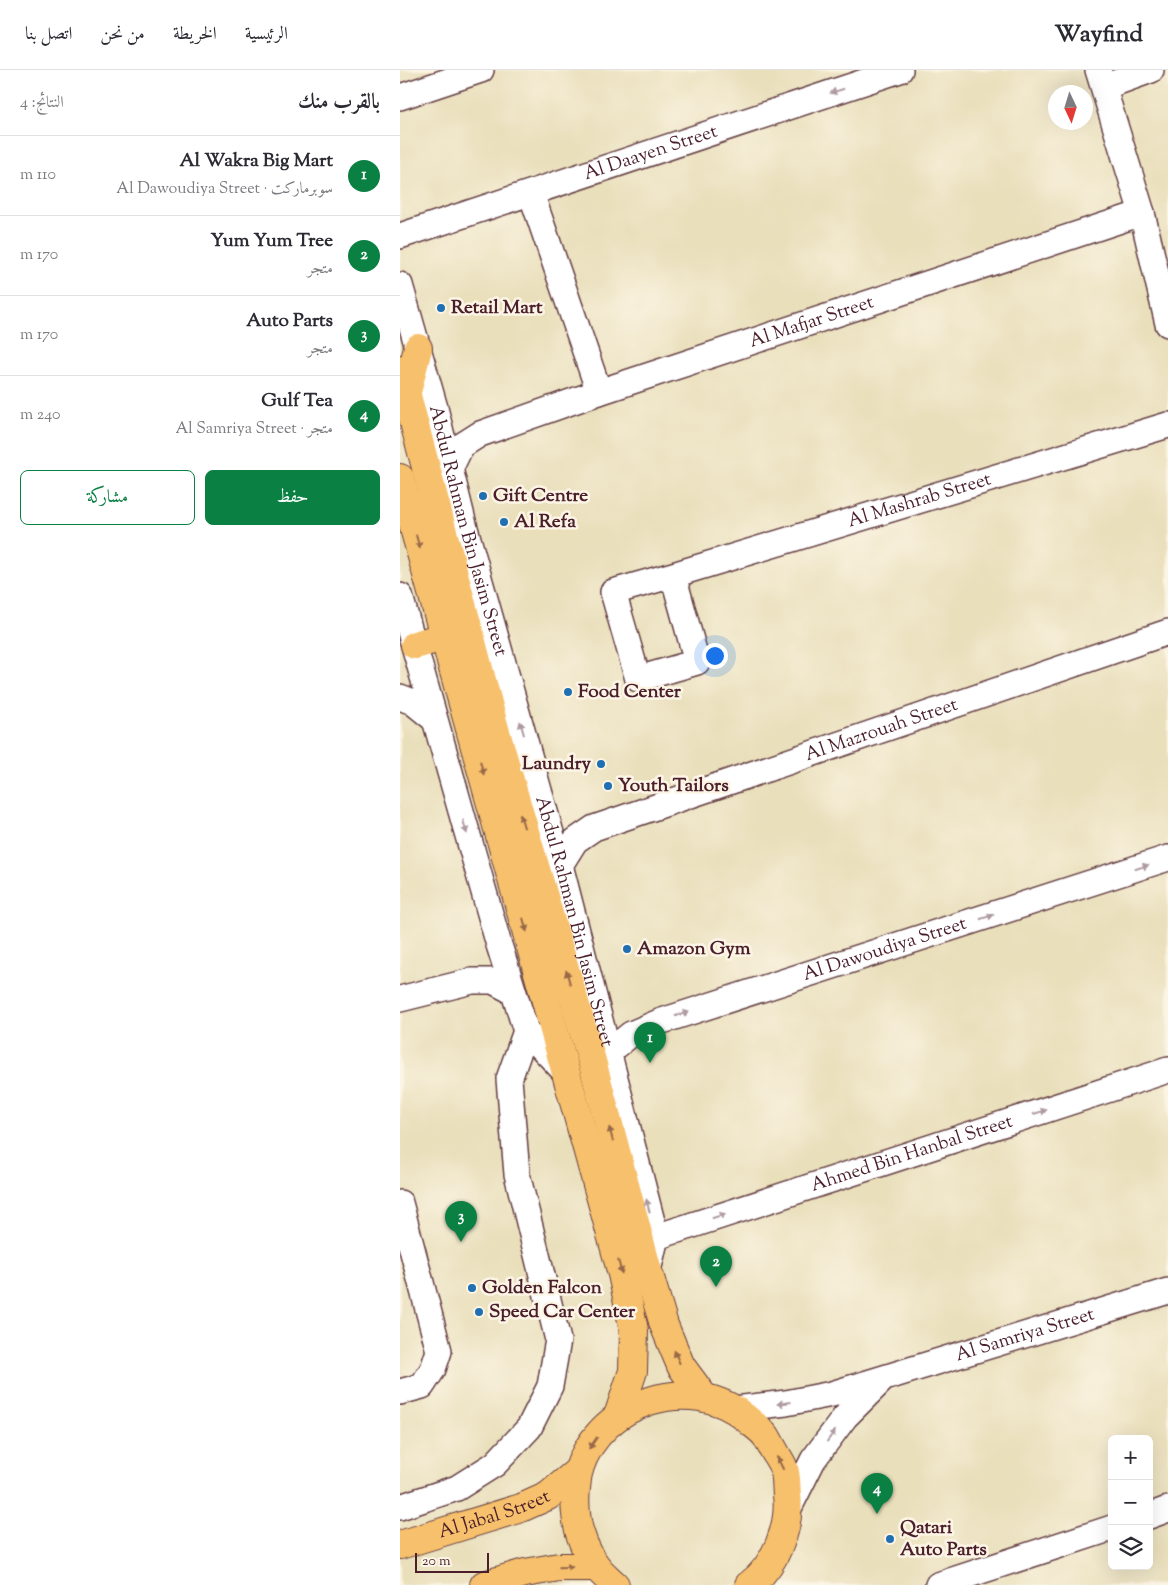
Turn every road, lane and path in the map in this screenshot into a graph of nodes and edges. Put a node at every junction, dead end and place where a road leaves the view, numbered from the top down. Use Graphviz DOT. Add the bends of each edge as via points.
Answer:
graph roads {
  1 [pos="481,70"];
  2 [pos="900,70"];
  3 [pos="1151,70"];
  4 [pos="1101,78"];
  5 [pos="400,98"];
  6 [pos="531,193"];
  7 [pos="1142,213"];
  8 [pos="400,236"];
  9 [pos="400,285"];
  10 [pos="1168,324"];
  11 [pos="418,348"];
  12 [pos="403,380"];
  13 [pos="598,392"];
  14 [pos="434,408"];
  15 [pos="1168,425"];
  16 [pos="480,434"];
  17 [pos="450,469"];
  18 [pos="400,478"];
  19 [pos="673,575"];
  20 [pos="400,596"];
  21 [pos="1168,632"];
  22 [pos="444,637"];
  23 [pos="407,655"];
  24 [pos="400,697"];
  25 [pos="434,719"];
  26 [pos="493,722"];
  27 [pos="546,811"];
  28 [pos="594,828"];
  29 [pos="1168,858"];
  30 [pos="560,864"];
  31 [pos="499,945"];
  32 [pos="472,981"];
  33 [pos="512,991"];
  34 [pos="400,999"];
  35 [pos="526,1031"];
  36 [pos="609,1052"];
  37 [pos="1168,1070"];
  38 [pos="566,1073"];
  39 [pos="400,1203"];
  40 [pos="656,1237"];
  41 [pos="648,1271"];
  42 [pos="1168,1291"];
  43 [pos="883,1379"];
  44 [pos="400,1392"];
  45 [pos="704,1397"];
  46 [pos="735,1409"];
  47 [pos="618,1416"];
  48 [pos="579,1470"];
  49 [pos="400,1506"];
  50 [pos="789,1508"];
  51 [pos="1168,1509"];
  52 [pos="1153,1515"];
  53 [pos="1108,1529"];
  54 [pos="400,1545"];
  55 [pos="773,1573"];
  56 [pos="606,1576"];
  57 [pos="484,1585"];
  58 [pos="748,1585"];
  59 [pos="938,1585"];
  1 -- 5 [label="street"];
  2 -- 6 [label="street, Al Daayen Street, one-way"];
  3 -- 4 [label="street"];
  4 -- 7 [label="street"];
  6 -- 8 [label="street, Al Daayen Street"];
  6 -- 13 [label="street"];
  7 -- 10 [label="street"];
  7 -- 13 [label="street, Al Mafjar Street"];
  9 -- 11 [label="street, Abdul Rahman Bin Jasim Street"];
  11 -- 12 [label="main road"];
  11 -- 14 [label="street, Abdul Rahman Bin Jasim Street"];
  12 -- 26 [label="main road, Abdul Rahman Bin Jasim Street"];
  13 -- 16 [label="street, Al Mafjar Street"];
  14 -- 16 [label="street" via="455,428"];
  14 -- 17 [label="street, Abdul Rahman Bin Jasim Street"];
  15 -- 19 [label="street, Al Mashrab Street"];
  16 -- 17 [label="street, Al Mafjar Street" via="461,446"];
  27 -- 17 [label="street, Abdul Rahman Bin Jasim Street, one-way"];
  18 -- 22 [label="main road, one-way"];
  20 -- 23 [label="street"];
  21 -- 28 [label="street, Al Mazrouah Street"];
  22 -- 23 [label="main road"];
  22 -- 26 [label="main road"];
  22 -- 38 [label="main road, one-way"];
  23 -- 25 [label="street"];
  24 -- 25 [label="street"];
  25 -- 31 [label="street, one-way"];
  41 -- 26 [label="main road, Abdul Rahman Bin Jasim Street, one-way" via="592,1061"];
  27 -- 28 [label="street, Al Mazrouah Street" via="569,825"];
  27 -- 30 [label="street, Abdul Rahman Bin Jasim Street"];
  28 -- 30 [label="street, Al Mazrouah Street" via="575,840"];
  36 -- 29 [label="street, Al Dawoudiya Street, one-way" via="631,1034 659,1022"];
  30 -- 36 [label="street, Abdul Rahman Bin Jasim Street"];
  31 -- 32 [label="street" via="488,966"];
  31 -- 33 [label="street"];
  32 -- 33 [label="street" via="492,981"];
  32 -- 34 [label="street"];
  33 -- 35 [label="street"];
  35 -- 38 [label="street"];
  35 -- 49 [label="street" via="509,1079 517,1174 558,1340 550,1386 529,1428 495,1464 457,1488"];
  40 -- 36 [label="street, Abdul Rahman Bin Jasim Street, one-way"];
  40 -- 37 [label="street, Ahmed Bin Hanbal Street, one-way"];
  38 -- 47 [label="main road, one-way" via="622,1274 634,1330 633,1371"];
  39 -- 44 [label="street" via="438,1352 433,1370 422,1386"];
  40 -- 41 [label="street, Abdul Rahman Bin Jasim Street"];
  45 -- 41 [label="main road, Abdul Rahman Bin Jasim Street, one-way" via="681,1366 664,1325"];
  42 -- 43 [label="street, Al Samriya Street"];
  43 -- 46 [label="street, Al Samriya Street, one-way" via="832,1394"];
  50 -- 43 [label="street, Al Samriya Street, one-way" via="813,1460 834,1431"];
  45 -- 46 [label="main road"];
  45 -- 47 [label="main road" via="674,1395 644,1402"];
  50 -- 46 [label="main road, one-way" via="784,1469 770,1443 765,1434"];
  47 -- 48 [label="main road, one-way" via="601,1431"];
  48 -- 54 [label="main road, Al Jabal Street" via="548,1496 521,1508"];
  48 -- 56 [label="main road" via="574,1504 580,1537"];
  50 -- 55 [label="main road"];
  51 -- 52 [label="street"];
  53 -- 59 [label="street"];
  55 -- 58 [label="main road"];
  57 -- 56 [label="main road, one-way" via="559,1567"];
}
